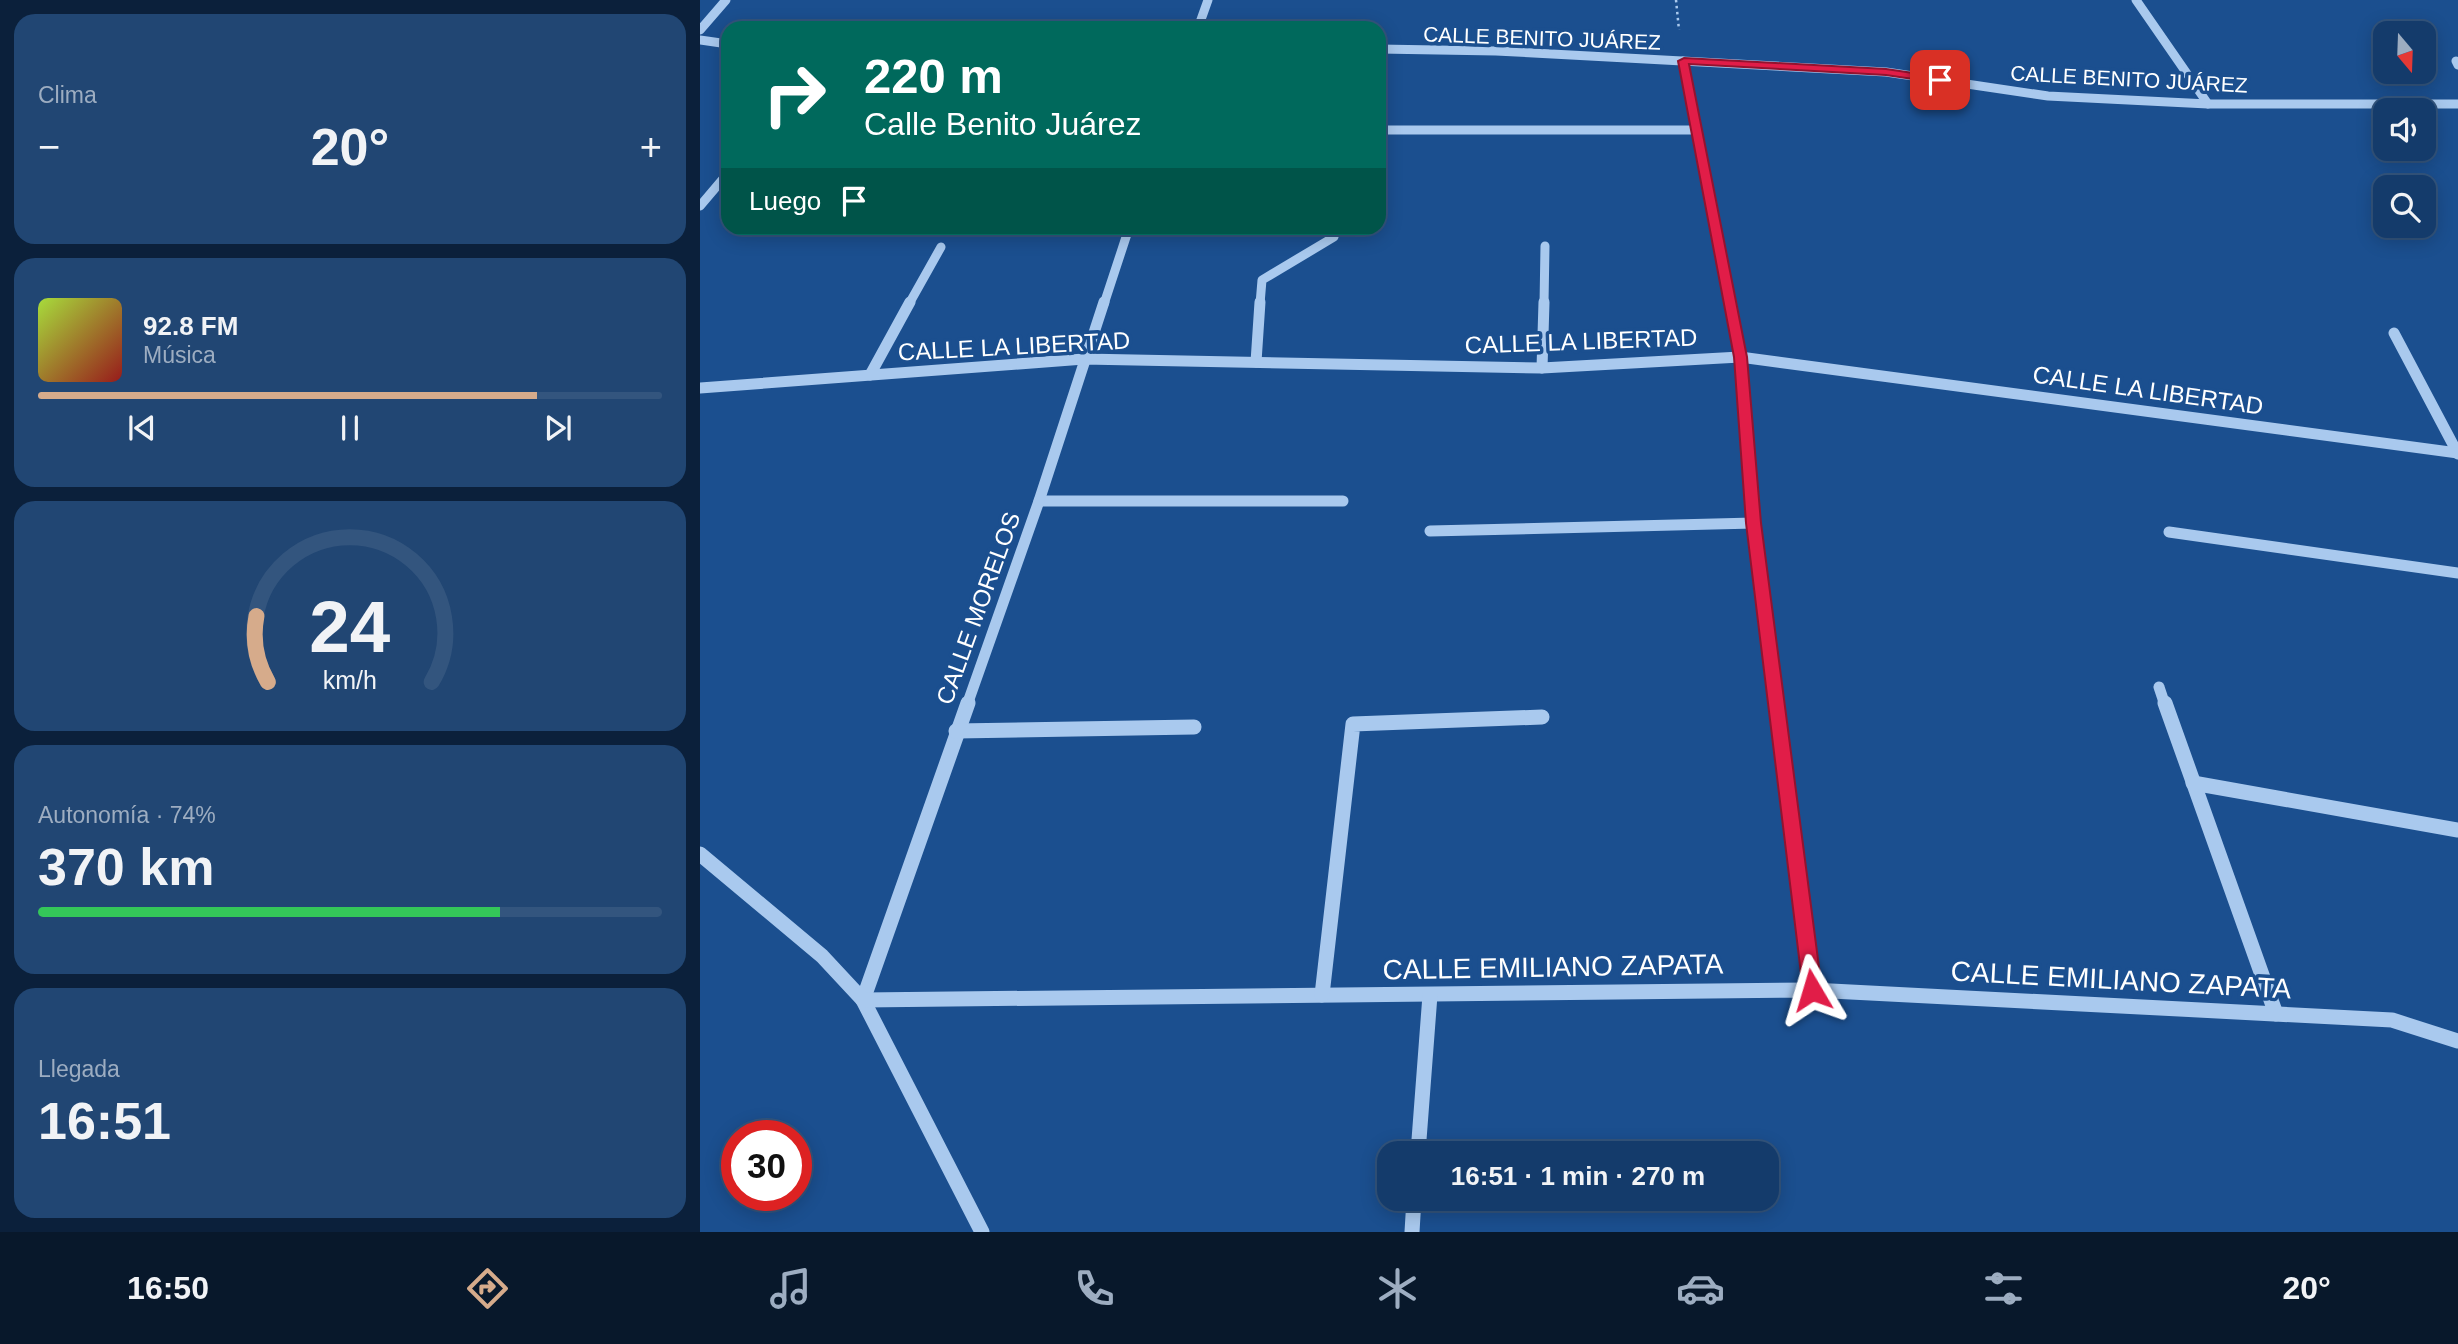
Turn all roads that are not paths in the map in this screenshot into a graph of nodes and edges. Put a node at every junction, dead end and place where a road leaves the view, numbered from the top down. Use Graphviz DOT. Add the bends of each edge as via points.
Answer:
graph roads {
  1 [pos="726,0"];
  2 [pos="1208,0"];
  3 [pos="2136,0"];
  4 [pos="1200,21"];
  5 [pos="700,30"];
  6 [pos="700,40"];
  7 [pos="721,43"];
  8 [pos="1386,50"];
  9 [pos="1684,61"];
  10 [pos="2208,104"];
  11 [pos="2458,104"];
  12 [pos="1386,130"];
  13 [pos="1695,130"];
  14 [pos="721,181"];
  15 [pos="700,206"];
  16 [pos="1127,235"];
  17 [pos="1334,237"];
  18 [pos="1545,246"];
  19 [pos="941,247"];
  20 [pos="2394,333"];
  21 [pos="1740,357"];
  22 [pos="1084,359"];
  23 [pos="1256,362"];
  24 [pos="1542,368"];
  25 [pos="870,375"];
  26 [pos="700,388"];
  27 [pos="2458,453"];
  28 [pos="1343,501"];
  29 [pos="1039,502"];
  30 [pos="1754,523"];
  31 [pos="1430,531"];
  32 [pos="2169,532"];
  33 [pos="2458,573"];
  34 [pos="2159,687"];
  35 [pos="1542,717"];
  36 [pos="1194,727"];
  37 [pos="956,731"];
  38 [pos="2193,783"];
  39 [pos="2458,830"];
  40 [pos="700,854"];
  41 [pos="1812,990"];
  42 [pos="1322,995"];
  43 [pos="1430,995"];
  44 [pos="863,1000"];
  45 [pos="2276,1014"];
  46 [pos="2458,1041"];
  47 [pos="1419,1141"];
  48 [pos="1413,1211"];
  49 [pos="982,1232"];
  50 [pos="1412,1232"];
  1 -- 5 [label="street"];
  2 -- 4 [label="street"];
  3 -- 10 [label="street"];
  6 -- 7 [label="street"];
  8 -- 9 [label="street, CALLE BENITO JUÁREZ"];
  9 -- 10 [label="street, CALLE BENITO JUÁREZ" via="1886,72 2048,96"];
  9 -- 13 [label="street"];
  10 -- 11 [label="street, CALLE BENITO JUÁREZ"];
  12 -- 13 [label="street"];
  13 -- 21 [label="street"];
  14 -- 15 [label="street"];
  16 -- 22 [label="street, CALLE MORELOS"];
  17 -- 23 [label="street" via="1262,280"];
  18 -- 24 [label="street"];
  19 -- 25 [label="street"];
  20 -- 27 [label="street"];
  21 -- 24 [label="street, CALLE LA LIBERTAD"];
  21 -- 27 [label="street, CALLE LA LIBERTAD"];
  21 -- 30 [label="street"];
  22 -- 23 [label="street, CALLE LA LIBERTAD"];
  22 -- 25 [label="street, CALLE LA LIBERTAD"];
  22 -- 29 [label="street, CALLE MORELOS"];
  23 -- 24 [label="street, CALLE LA LIBERTAD"];
  25 -- 26 [label="street, CALLE LA LIBERTAD"];
  28 -- 29 [label="street"];
  29 -- 37 [label="street, CALLE MORELOS"];
  30 -- 31 [label="street"];
  30 -- 41 [label="street"];
  32 -- 33 [label="street"];
  34 -- 38 [label="street"];
  35 -- 42 [label="street" via="1353,723"];
  36 -- 37 [label="street"];
  37 -- 44 [label="street, CALLE MORELOS"];
  38 -- 39 [label="street"];
  38 -- 45 [label="street"];
  40 -- 44 [label="street" via="822,956"];
  41 -- 43 [label="street, CALLE EMILIANO ZAPATA"];
  41 -- 45 [label="street, CALLE EMILIANO ZAPATA"];
  42 -- 43 [label="street, CALLE EMILIANO ZAPATA"];
  42 -- 44 [label="street, CALLE EMILIANO ZAPATA"];
  43 -- 47 [label="street"];
  44 -- 49 [label="street"];
  45 -- 46 [label="street, CALLE EMILIANO ZAPATA" via="2392,1020"];
  48 -- 50 [label="street"];
}
